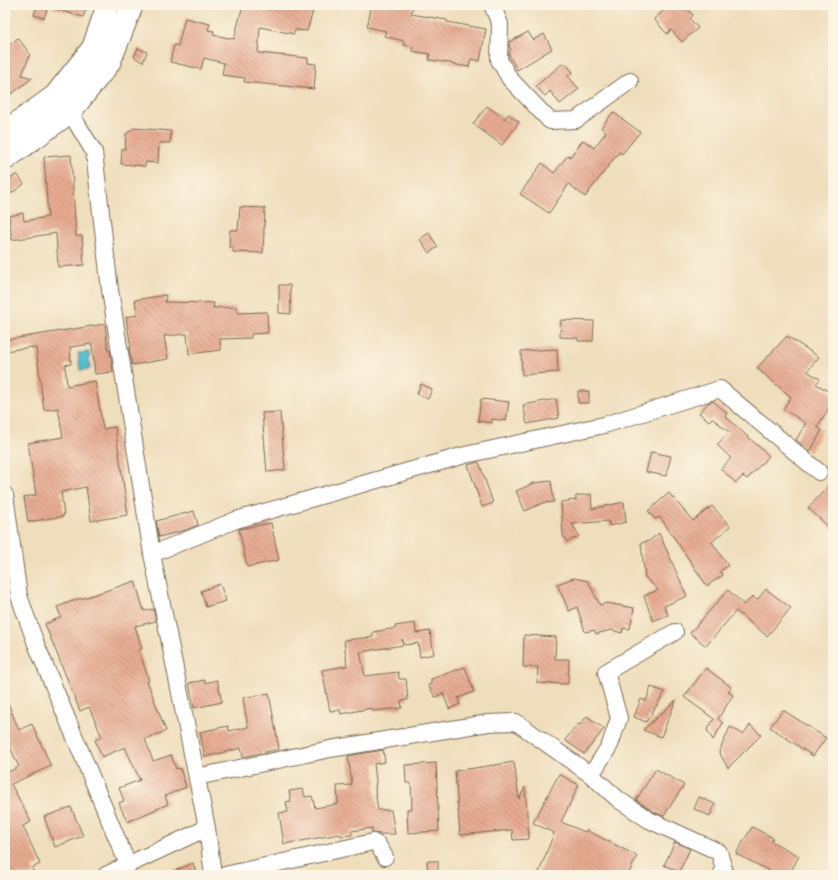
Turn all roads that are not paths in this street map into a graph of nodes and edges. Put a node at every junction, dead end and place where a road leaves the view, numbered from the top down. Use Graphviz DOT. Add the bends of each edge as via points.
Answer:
graph roads {
  1 [pos="108,5"];
  2 [pos="132,5"];
  3 [pos="492,5"];
  4 [pos="630,81"];
  5 [pos="70,112"];
  6 [pos="5,132"];
  7 [pos="5,159"];
  8 [pos="819,472"];
  9 [pos="5,495"];
  10 [pos="152,554"];
  11 [pos="675,632"];
  12 [pos="591,776"];
  13 [pos="196,777"];
  14 [pos="206,828"];
  15 [pos="385,857"];
  16 [pos="128,865"];
  17 [pos="106,875"];
  18 [pos="212,875"];
  19 [pos="225,875"];
  20 [pos="721,875"];
  1 -- 6 [label="street" via="93,48 55,96"];
  2 -- 5 [label="street" via="109,63"];
  3 -- 4 [label="street" via="500,24 499,60 510,79 550,121 576,120"];
  5 -- 7 [label="street"];
  5 -- 10 [label="street" via="94,152 110,290"];
  8 -- 10 [label="street" via="720,389 604,425 465,455 236,520"];
  9 -- 16 [label="street" via="18,596"];
  10 -- 13 [label="street"];
  11 -- 12 [label="street" via="606,672 619,718 610,745"];
  12 -- 13 [label="street" via="516,722 488,723 330,749"];
  12 -- 20 [label="street" via="619,800 649,820 719,852 724,869"];
  13 -- 14 [label="street"];
  14 -- 16 [label="street"];
  14 -- 18 [label="street"];
  15 -- 19 [label="street" via="378,845 373,842"];
  16 -- 17 [label="street"];
}
